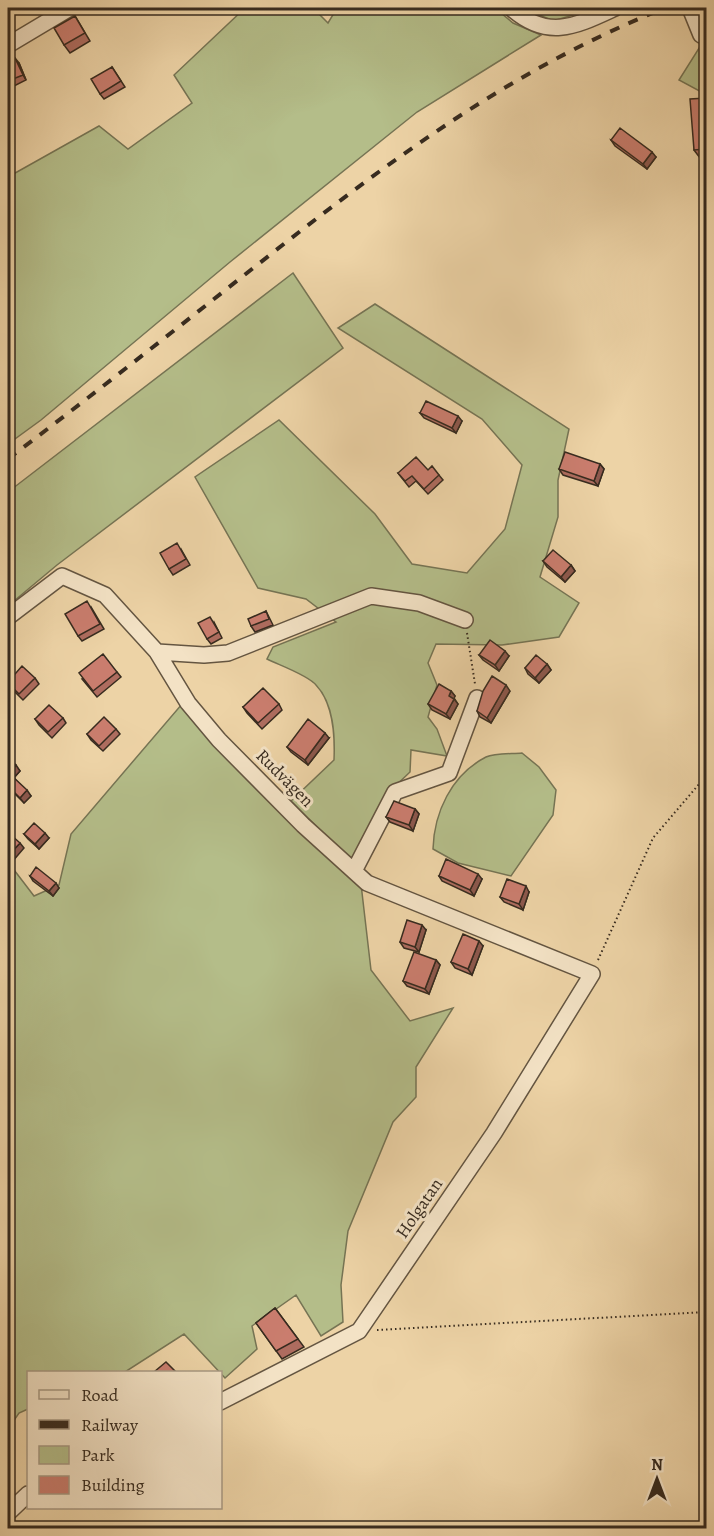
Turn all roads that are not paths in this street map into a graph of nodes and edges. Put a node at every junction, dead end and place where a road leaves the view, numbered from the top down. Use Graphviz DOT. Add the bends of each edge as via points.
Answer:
graph roads {
  1 [pos="70,8"];
  2 [pos="511,8"];
  3 [pos="615,8"];
  4 [pos="690,8"];
  5 [pos="701,35"];
  6 [pos="8,45"];
  7 [pos="8,617"];
  8 [pos="465,620"];
  9 [pos="157,652"];
  10 [pos="477,699"];
  11 [pos="354,871"];
  12 [pos="592,974"];
  13 [pos="222,1401"];
  14 [pos="27,1495"];
  15 [pos="8,1513"];
  1 -- 6 [label="street"];
  2 -- 3 [label="street" via="542,27 562,29"];
  4 -- 5 [label="street"];
  7 -- 9 [label="street, Rudvägen" via="62,576 105,595"];
  8 -- 9 [label="street" via="420,603 370,596 228,653"];
  9 -- 11 [label="street, Rudvägen" via="188,703 219,740"];
  10 -- 11 [label="street" via="449,773 395,792"];
  11 -- 12 [label="street, Rudvägen" via="367,883"];
  12 -- 13 [label="street, Holgatan" via="494,1133 359,1331"];
  14 -- 15 [label="street"];
}
